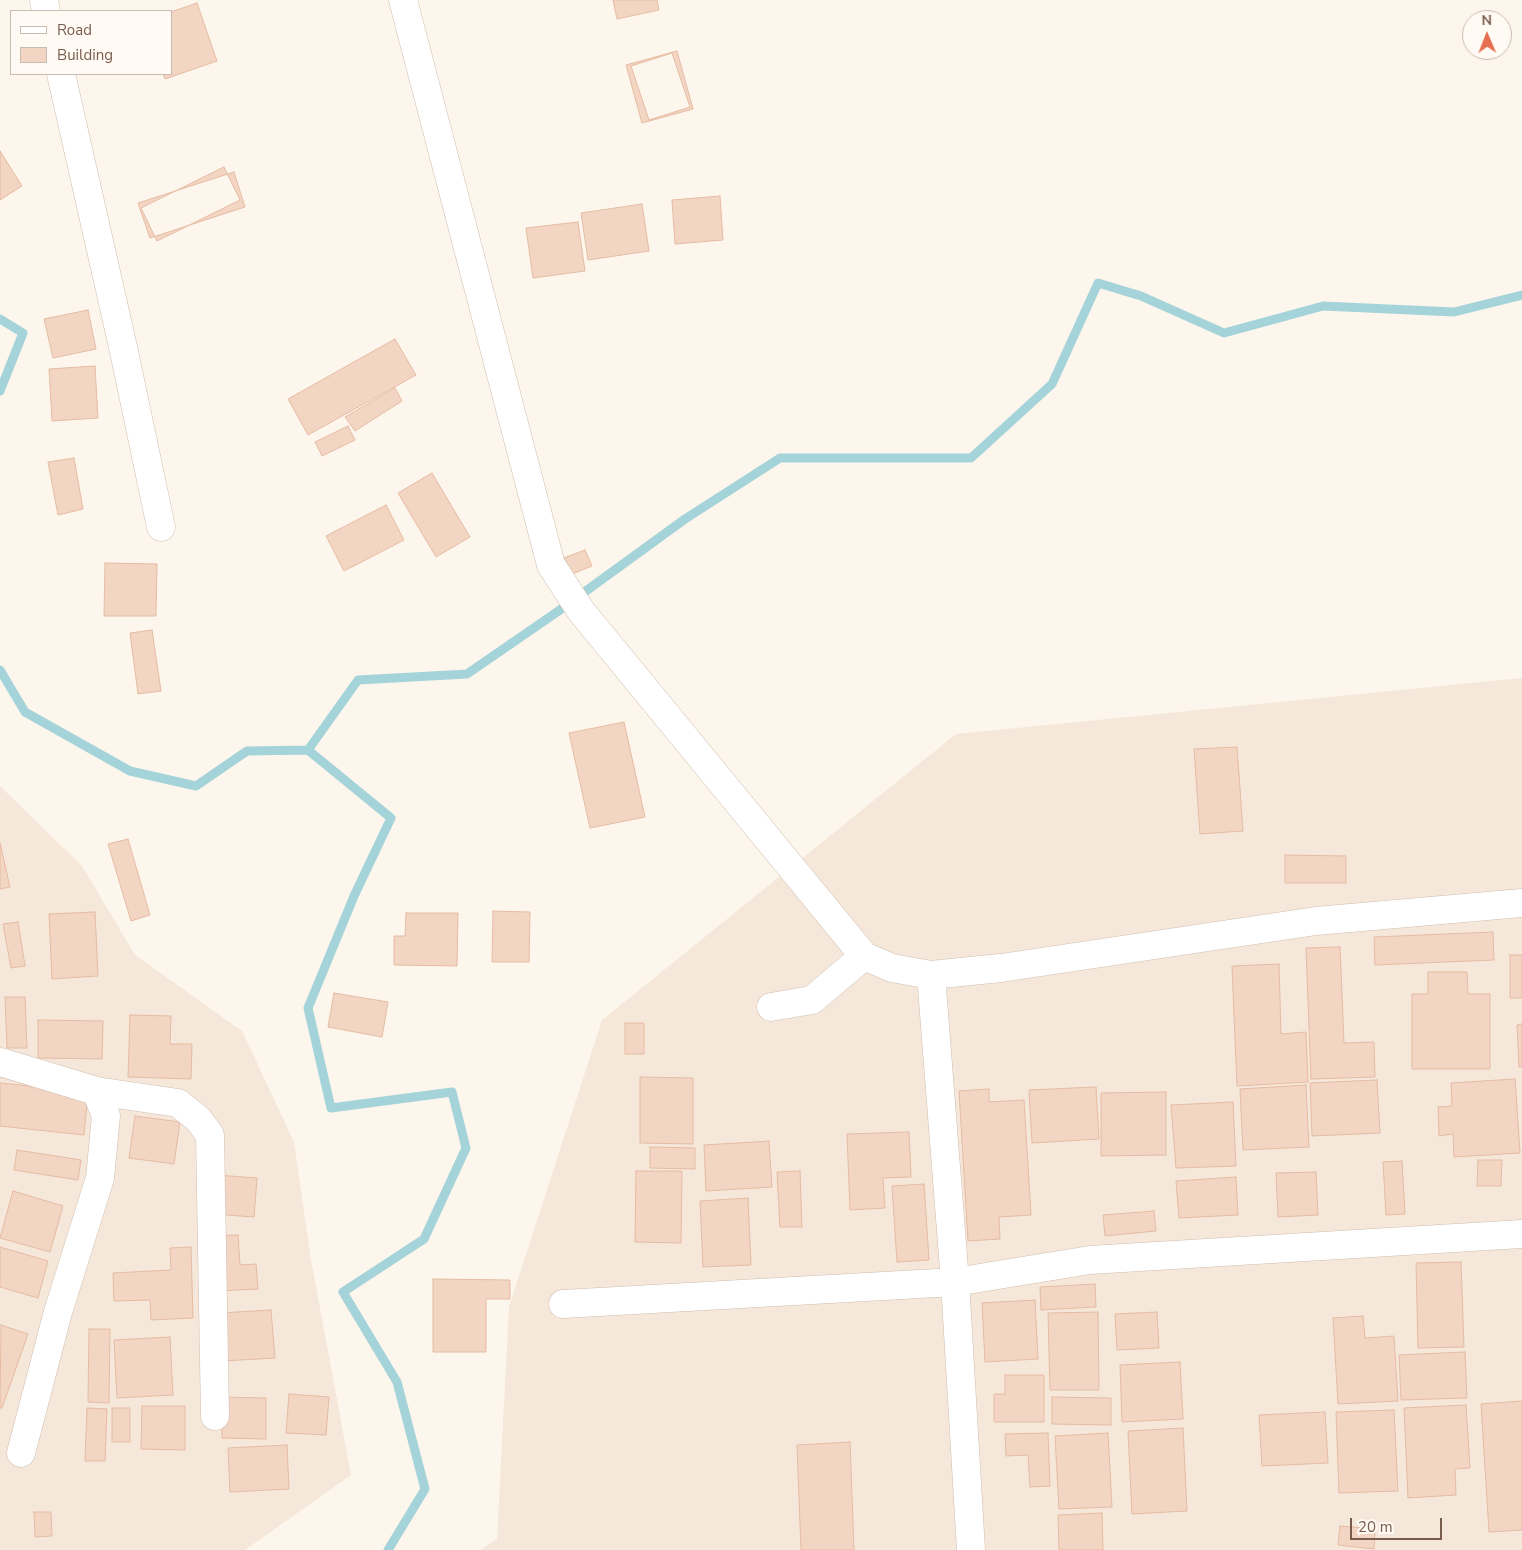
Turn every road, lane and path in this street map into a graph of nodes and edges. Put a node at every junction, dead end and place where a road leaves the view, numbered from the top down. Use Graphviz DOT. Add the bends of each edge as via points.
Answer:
graph roads {
  1 [pos="402,0"];
  2 [pos="61,75"];
  3 [pos="161,526"];
  4 [pos="1522,903"];
  5 [pos="864,956"];
  6 [pos="931,975"];
  7 [pos="771,1007"];
  8 [pos="0,1062"];
  9 [pos="96,1091"];
  10 [pos="1522,1234"];
  11 [pos="955,1282"];
  12 [pos="564,1304"];
  13 [pos="215,1416"];
  14 [pos="21,1452"];
  15 [pos="971,1550"];
  1 -- 5 [label="street" via="551,565 581,611"];
  2 -- 3 [label="street"];
  4 -- 6 [label="street" via="1316,921 1001,968"];
  5 -- 6 [label="street" via="892,968"];
  5 -- 7 [label="street" via="812,1000"];
  6 -- 11 [label="street"];
  8 -- 9 [label="street"];
  9 -- 13 [label="street" via="178,1103 198,1119 210,1135"];
  9 -- 14 [label="street" via="106,1116 100,1178 58,1312"];
  10 -- 11 [label="street" via="1090,1260"];
  11 -- 12 [label="street"];
  11 -- 15 [label="street"];
}
